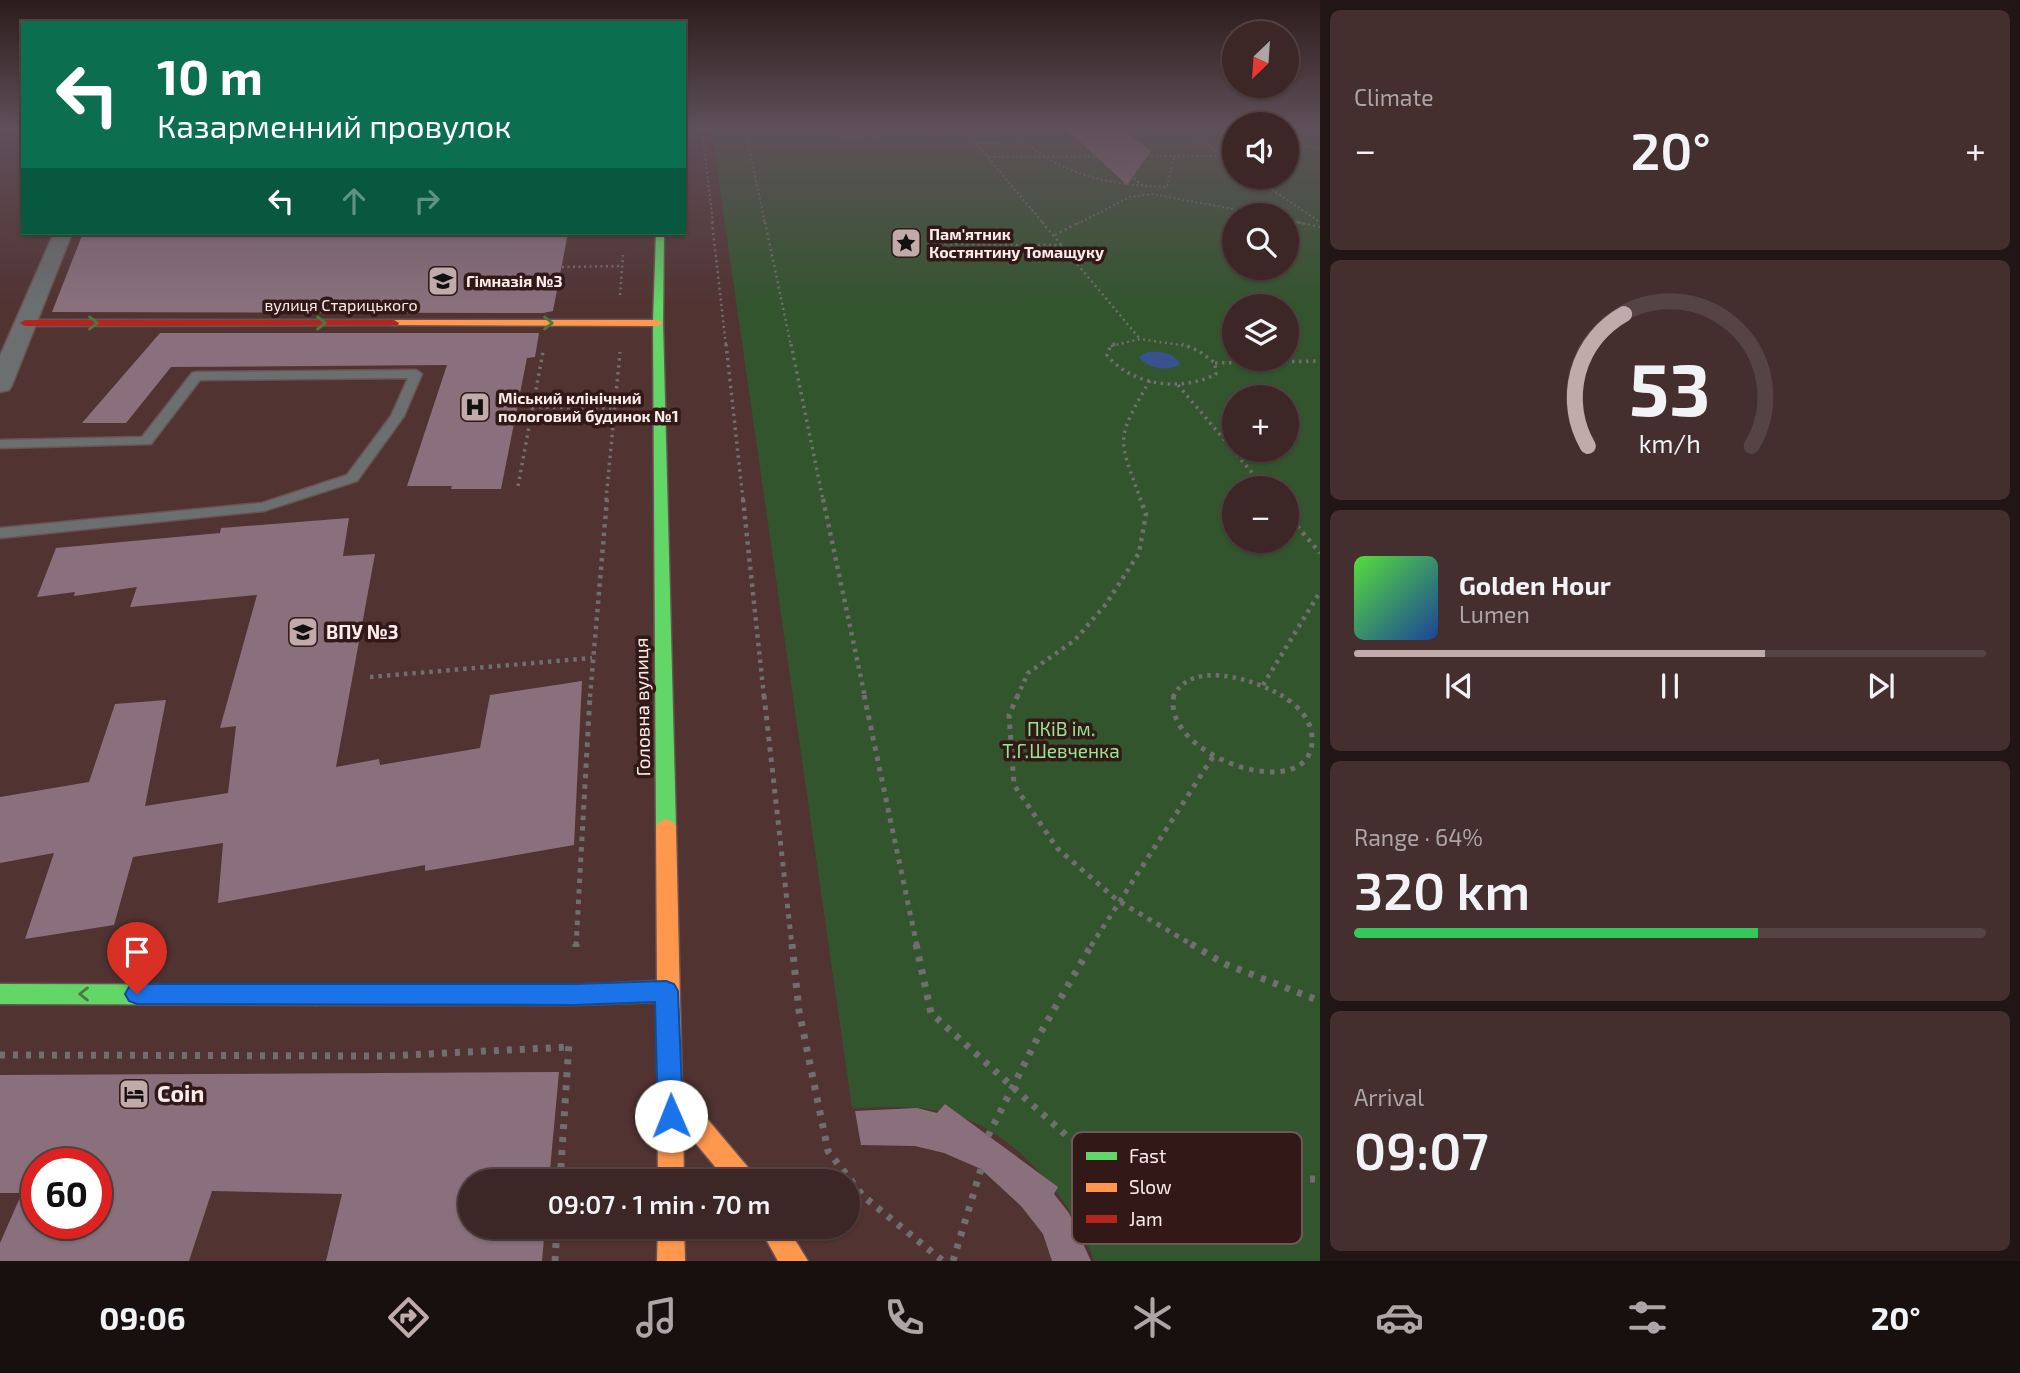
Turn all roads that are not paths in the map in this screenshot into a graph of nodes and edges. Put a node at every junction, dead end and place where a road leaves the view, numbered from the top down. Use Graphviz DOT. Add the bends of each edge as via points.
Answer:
graph roads {
  1 [pos="62,235"];
  2 [pos="660,235"];
  3 [pos="25,323"];
  4 [pos="658,323"];
  5 [pos="0,385"];
  6 [pos="0,444"];
  7 [pos="0,533"];
  8 [pos="666,991"];
  9 [pos="0,994"];
  10 [pos="670,1094"];
  11 [pos="671,1169"];
  12 [pos="733,1169"];
  13 [pos="671,1239"];
  14 [pos="780,1239"];
  15 [pos="671,1261"];
  16 [pos="794,1261"];
  1 -- 3 [label="street"];
  2 -- 4 [label="main road, Головна вулиця"];
  3 -- 4 [label="main road, вулиця Старицького, one-way" via="180,317"];
  3 -- 5 [label="street"];
  4 -- 8 [label="main road, Головна вулиця"];
  6 -- 7 [label="lane" via="146,441 197,376 416,374 397,416 352,478 264,507"];
  8 -- 9 [label="main road, one-way" via="574,995"];
  8 -- 10 [label="main road, Головна вулиця"];
  10 -- 11 [label="main road, Головна вулиця"];
  10 -- 12 [label="main road"];
  13 -- 15 [label="main road"];
  14 -- 16 [label="main road"];
}
